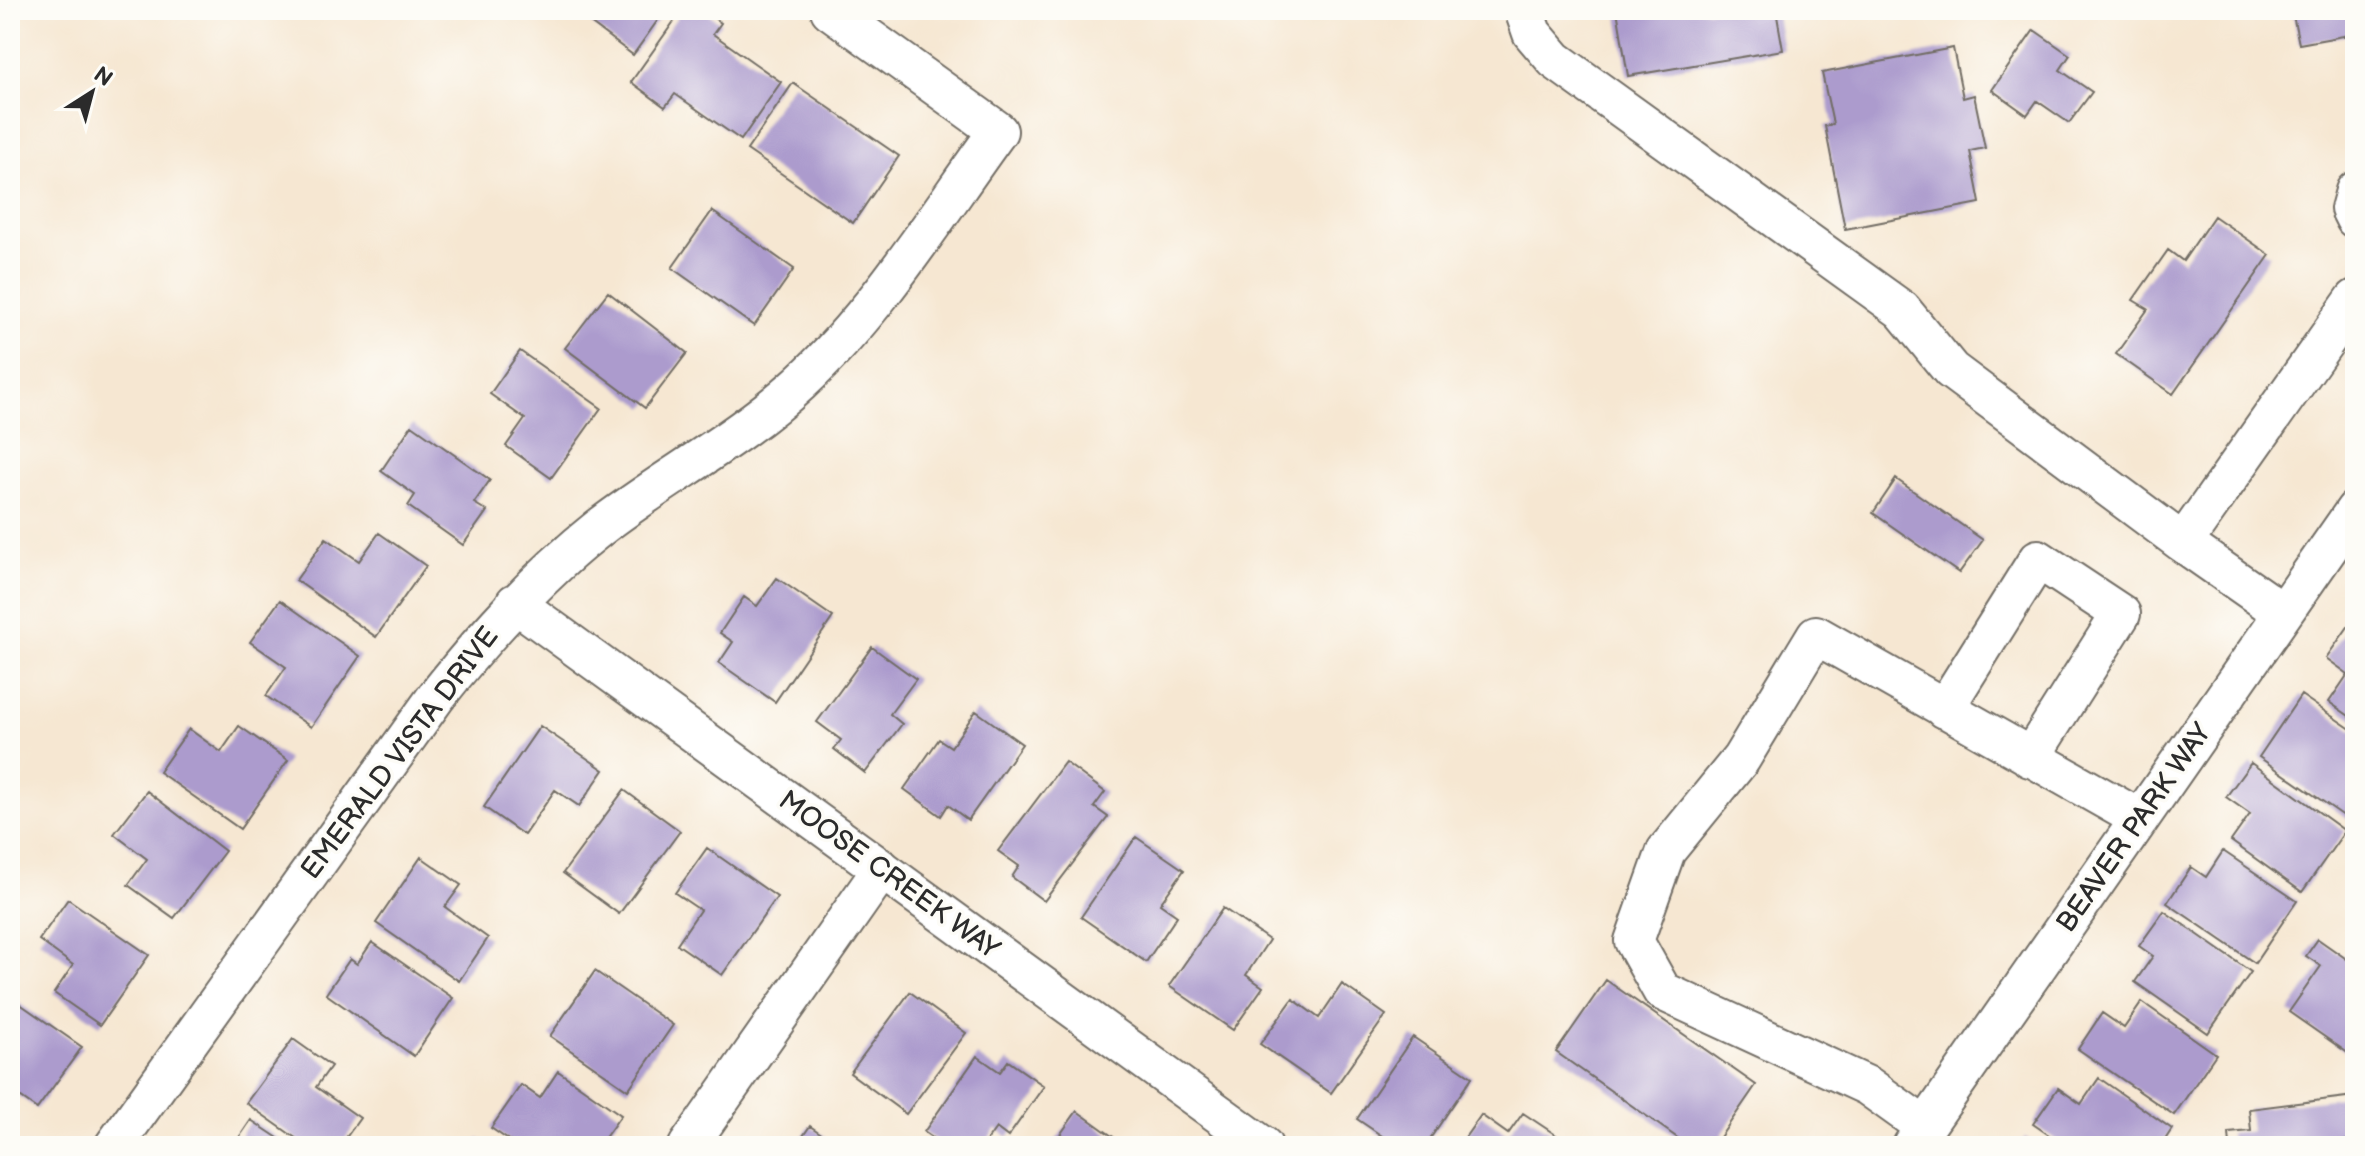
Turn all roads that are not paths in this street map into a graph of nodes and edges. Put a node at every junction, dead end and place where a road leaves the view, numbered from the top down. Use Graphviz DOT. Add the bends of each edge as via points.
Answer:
graph roads {
  1 [pos="830,10"];
  2 [pos="1524,10"];
  3 [pos="2355,191"];
  4 [pos="2355,219"];
  5 [pos="2355,299"];
  6 [pos="2355,510"];
  7 [pos="2183,543"];
  8 [pos="515,603"];
  9 [pos="2283,613"];
  10 [pos="1944,709"];
  11 [pos="2030,758"];
  12 [pos="2140,819"];
  13 [pos="882,869"];
  14 [pos="1919,1137"];
  15 [pos="114,1146"];
  16 [pos="688,1146"];
  17 [pos="1263,1146"];
  1 -- 8 [label="street, EMERALD VISTA DRIVE" via="998,131 866,311 803,380 722,446 599,528"];
  2 -- 7 [label="street" via="1532,33 1555,60 1902,310 1951,370"];
  3 -- 4 [label="street" via="2350,209"];
  5 -- 7 [label="street"];
  6 -- 9 [label="street, BEAVER PARK WAY"];
  7 -- 9 [label="street"];
  8 -- 13 [label="street, MOOSE CREEK WAY"];
  8 -- 15 [label="street, EMERALD VISTA DRIVE" via="436,697"];
  9 -- 12 [label="street, BEAVER PARK WAY"];
  10 -- 11 [label="street"];
  10 -- 11 [label="street" via="2038,559 2121,614"];
  10 -- 14 [label="street" via="1816,635 1741,759 1666,851 1634,941 1662,991 1868,1086"];
  11 -- 12 [label="street"];
  12 -- 14 [label="street, BEAVER PARK WAY"];
  13 -- 16 [label="street"];
  13 -- 17 [label="street, MOOSE CREEK WAY"];
}
